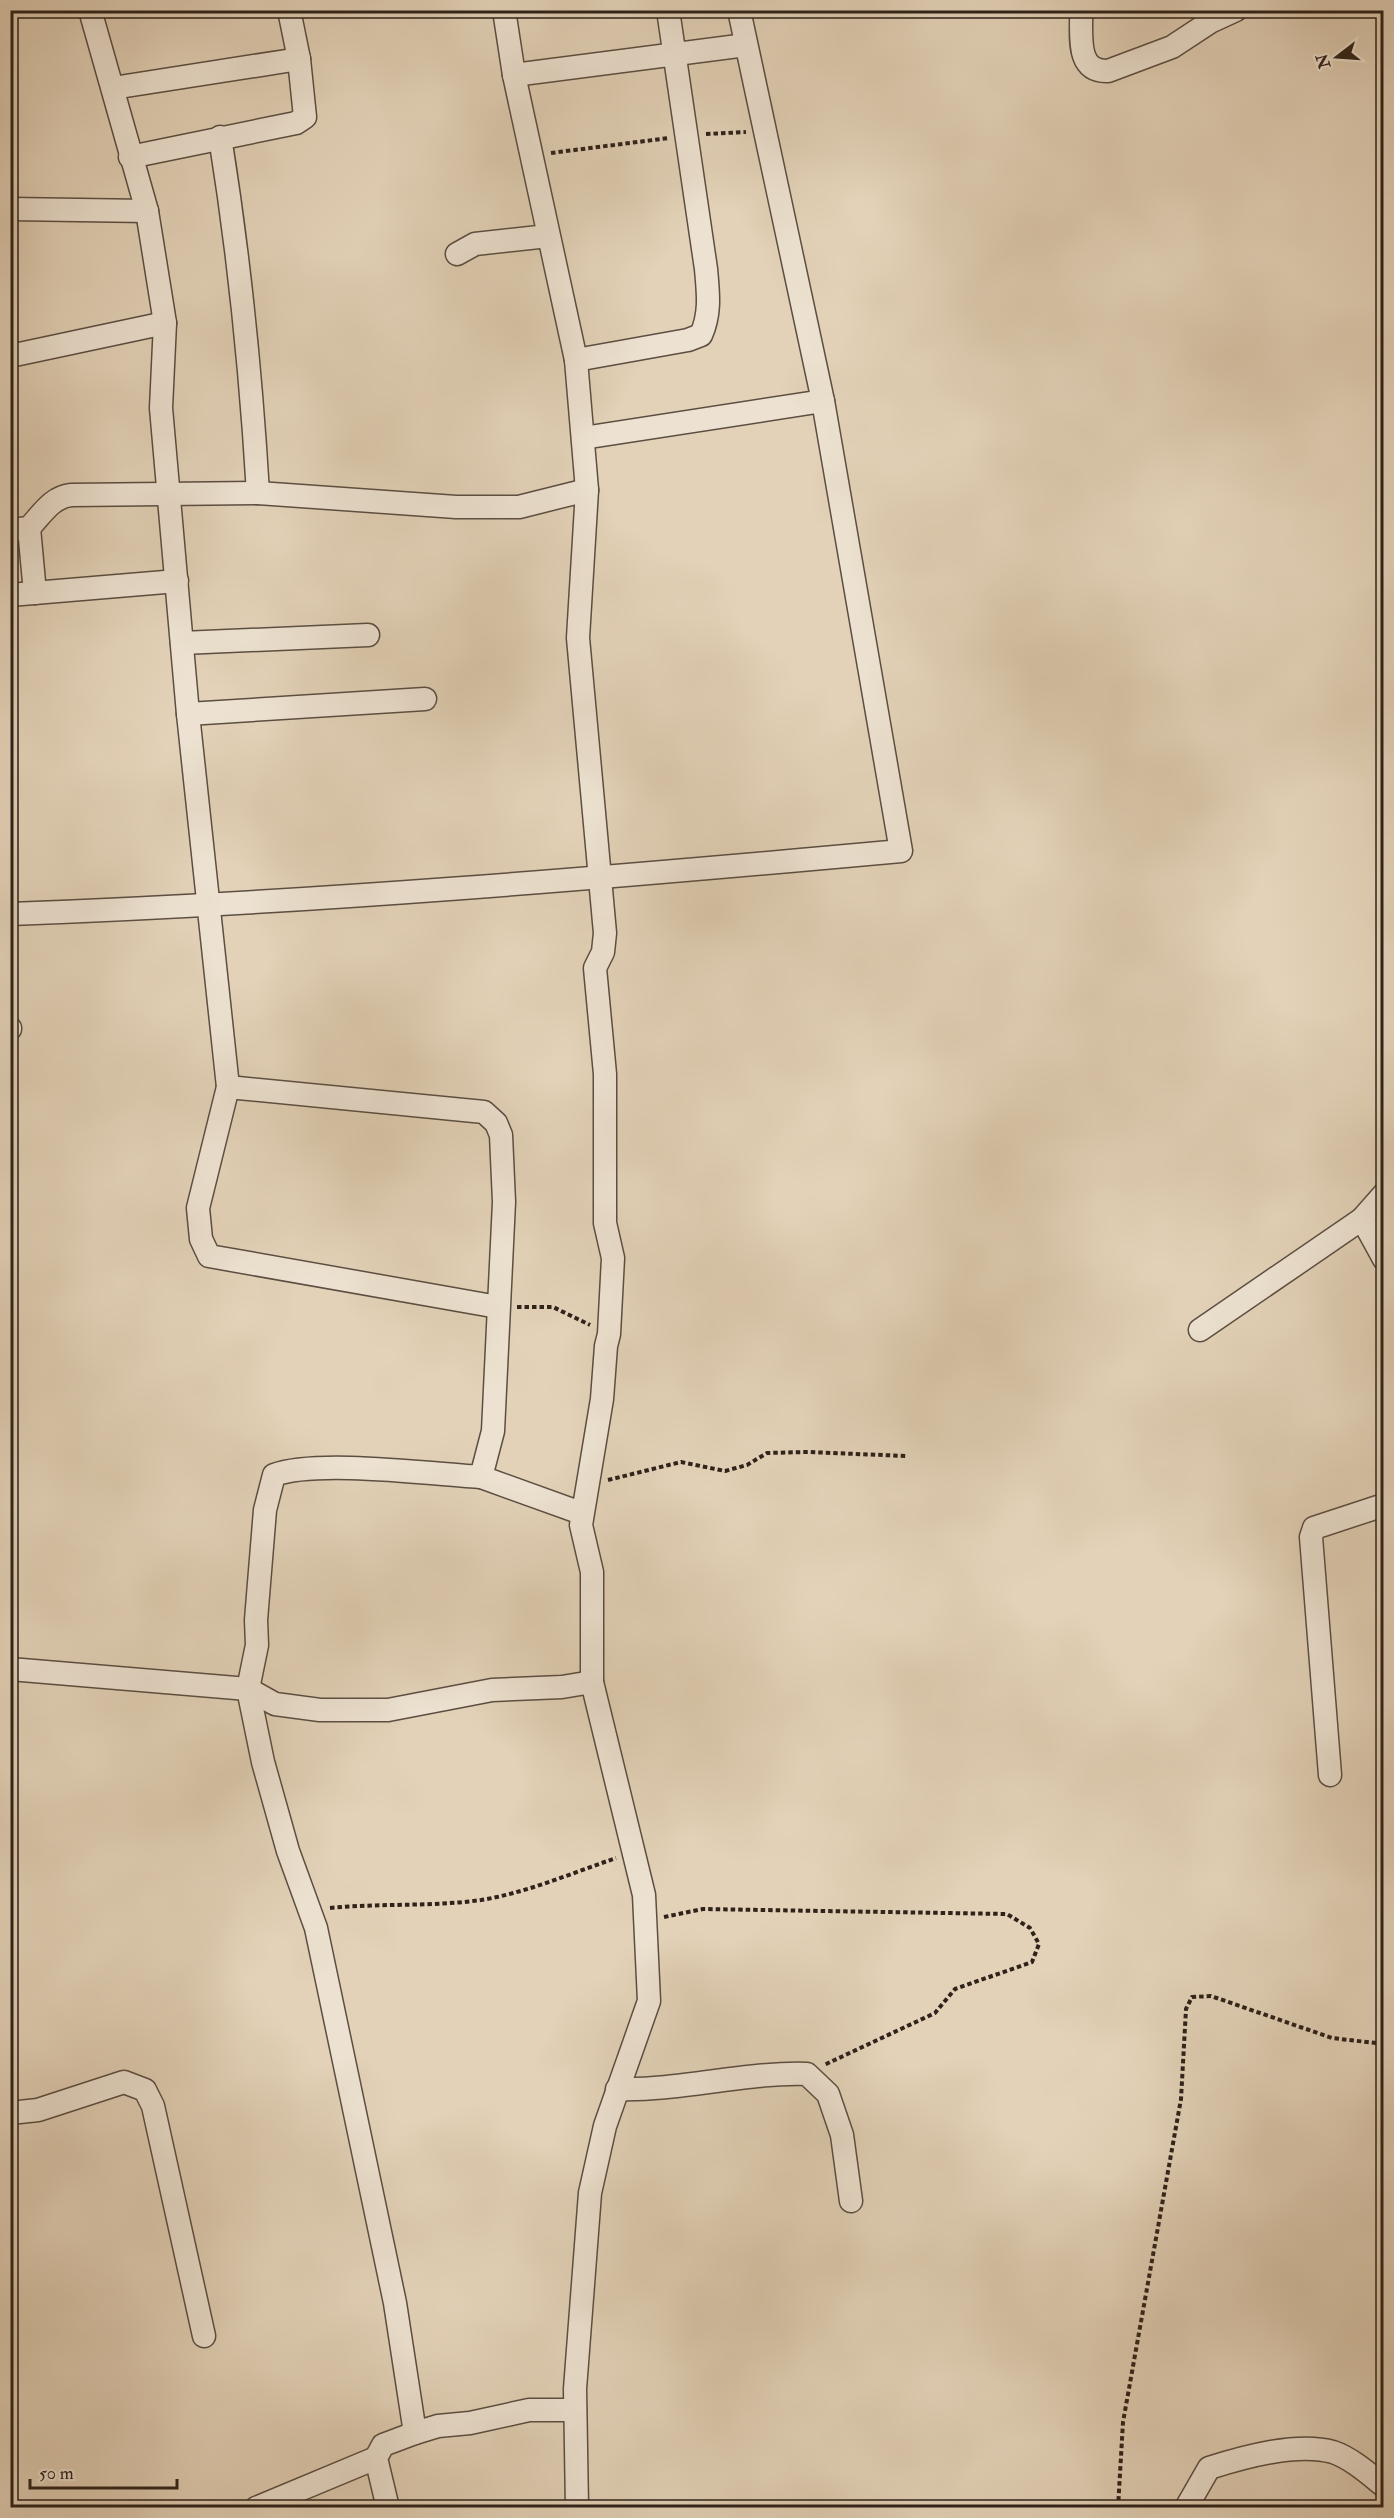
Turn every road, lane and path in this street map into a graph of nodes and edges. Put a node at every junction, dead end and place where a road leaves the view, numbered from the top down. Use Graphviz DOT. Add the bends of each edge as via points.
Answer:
graph roads {
  1 [pos="90,10"];
  2 [pos="289,10"];
  3 [pos="504,10"];
  4 [pos="668,10"];
  5 [pos="739,10"];
  6 [pos="1082,10"];
  7 [pos="1236,10"];
  8 [pos="746,45"];
  9 [pos="676,56"];
  10 [pos="299,59"];
  11 [pos="514,75"];
  12 [pos="113,88"];
  13 [pos="765,130"];
  14 [pos="687,135"];
  15 [pos="220,137"];
  16 [pos="531,156"];
  17 [pos="130,157"];
  18 [pos="10,209"];
  19 [pos="147,212"];
  20 [pos="548,236"];
  21 [pos="457,254"];
  22 [pos="165,323"];
  23 [pos="10,356"];
  24 [pos="576,360"];
  25 [pos="823,401"];
  26 [pos="583,438"];
  27 [pos="587,490"];
  28 [pos="258,493"];
  29 [pos="169,495"];
  30 [pos="20,529"];
  31 [pos="177,580"];
  32 [pos="35,593"];
  33 [pos="10,595"];
  34 [pos="368,635"];
  35 [pos="182,644"];
  36 [pos="425,699"];
  37 [pos="188,714"];
  38 [pos="600,878"];
  39 [pos="208,906"];
  40 [pos="10,914"];
  41 [pos="228,1087"];
  42 [pos="1383,1194"];
  43 [pos="1362,1219"];
  44 [pos="1383,1259"];
  45 [pos="498,1307"];
  46 [pos="1200,1330"];
  47 [pos="609,1334"];
  48 [pos="906,1456"];
  49 [pos="481,1477"];
  50 [pos="586,1486"];
  51 [pos="1383,1505"];
  52 [pos="582,1513"];
  53 [pos="10,1669"];
  54 [pos="592,1682"];
  55 [pos="248,1689"];
  56 [pos="1330,1775"];
  57 [pos="634,1852"];
  58 [pos="310,1911"];
  59 [pos="646,1920"];
  60 [pos="1383,2044"];
  61 [pos="807,2074"];
  62 [pos="617,2089"];
  63 [pos="10,2113"];
  64 [pos="851,2201"];
  65 [pos="204,2337"];
  66 [pos="575,2410"];
  67 [pos="415,2433"];
  68 [pos="376,2458"];
  69 [pos="1383,2486"];
  70 [pos="256,2508"];
  71 [pos="388,2508"];
  72 [pos="577,2508"];
  73 [pos="1118,2508"];
  74 [pos="1186,2508"];
  1 -- 12 [label="street"];
  2 -- 10 [label="street"];
  3 -- 11 [label="street"];
  4 -- 9 [label="street"];
  5 -- 8 [label="street"];
  6 -- 7 [label="street" via="1084,60 1091,69 1108,71 1172,47"];
  8 -- 9 [label="street"];
  8 -- 13 [label="street"];
  9 -- 11 [label="street"];
  9 -- 14 [label="street"];
  10 -- 12 [label="street"];
  10 -- 15 [label="street" via="305,117 296,123"];
  11 -- 16 [label="street"];
  12 -- 17 [label="street"];
  13 -- 14 [label="path"];
  13 -- 25 [label="street"];
  14 -- 16 [label="path"];
  14 -- 24 [label="street" via="707,286 708,308 701,335"];
  15 -- 17 [label="street"];
  15 -- 28 [label="street" via="245,326"];
  16 -- 20 [label="street"];
  17 -- 19 [label="street"];
  18 -- 19 [label="street"];
  19 -- 22 [label="street"];
  20 -- 21 [label="street" via="475,244"];
  20 -- 24 [label="street"];
  22 -- 23 [label="street"];
  22 -- 29 [label="street" via="161,408"];
  24 -- 26 [label="street"];
  25 -- 26 [label="street"];
  25 -- 38 [label="street" via="901,851"];
  26 -- 27 [label="street"];
  27 -- 28 [label="street" via="519,507 456,507"];
  27 -- 38 [label="street" via="578,638"];
  28 -- 29 [label="street"];
  29 -- 30 [label="street" via="61,496"];
  29 -- 31 [label="street"];
  30 -- 32 [label="street"];
  31 -- 32 [label="street"];
  31 -- 35 [label="street"];
  32 -- 33 [label="street"];
  34 -- 35 [label="street"];
  35 -- 37 [label="street"];
  36 -- 37 [label="street"];
  37 -- 39 [label="street"];
  38 -- 39 [label="street"];
  38 -- 47 [label="street" via="605,933 603,952 595,968 605,1074 605,1223 613,1258"];
  39 -- 40 [label="street"];
  39 -- 41 [label="street"];
  41 -- 45 [label="street" via="484,1112 496,1123 501,1135 504,1202"];
  41 -- 45 [label="street" via="198,1208 201,1239 208,1256"];
  42 -- 43 [label="street"];
  43 -- 44 [label="street"];
  43 -- 46 [label="street"];
  45 -- 47 [label="path" via="553,1307"];
  45 -- 49 [label="street" via="493,1431"];
  47 -- 50 [label="street"];
  48 -- 50 [label="path" via="767,1453 747,1465 725,1471 681,1462"];
  49 -- 52 [label="street"];
  49 -- 55 [label="street" via="344,1469 287,1470 274,1475 265,1510 257,1645"];
  50 -- 52 [label="street"];
  51 -- 56 [label="street" via="1314,1528 1311,1537"];
  52 -- 54 [label="street" via="591,1572"];
  53 -- 55 [label="street"];
  54 -- 55 [label="street" via="562,1688 492,1690 388,1710 320,1710 275,1704"];
  54 -- 57 [label="street"];
  55 -- 58 [label="street" via="263,1762"];
  57 -- 58 [label="path" via="483,1900"];
  57 -- 59 [label="street"];
  58 -- 67 [label="street" via="394,2303"];
  59 -- 61 [label="path" via="703,1909 1007,1914 1030,1928 1040,1944 1032,1962 955,1989 935,2013"];
  59 -- 62 [label="street" via="650,2001"];
  60 -- 73 [label="path" via="1332,2038 1211,1996 1192,1996 1186,2009 1181,2099 1123,2422"];
  61 -- 62 [label="street" via="781,2073 640,2090"];
  61 -- 64 [label="street" via="828,2094 842,2135"];
  62 -- 66 [label="street" via="604,2126 590,2193"];
  63 -- 65 [label="street" via="38,2110 124,2082 145,2090 153,2106"];
  66 -- 67 [label="street" via="530,2410"];
  66 -- 72 [label="street"];
  67 -- 68 [label="street" via="383,2445"];
  68 -- 70 [label="street"];
  68 -- 71 [label="street"];
  69 -- 74 [label="street" via="1334,2453 1305,2449 1242,2458 1209,2468"];
}
